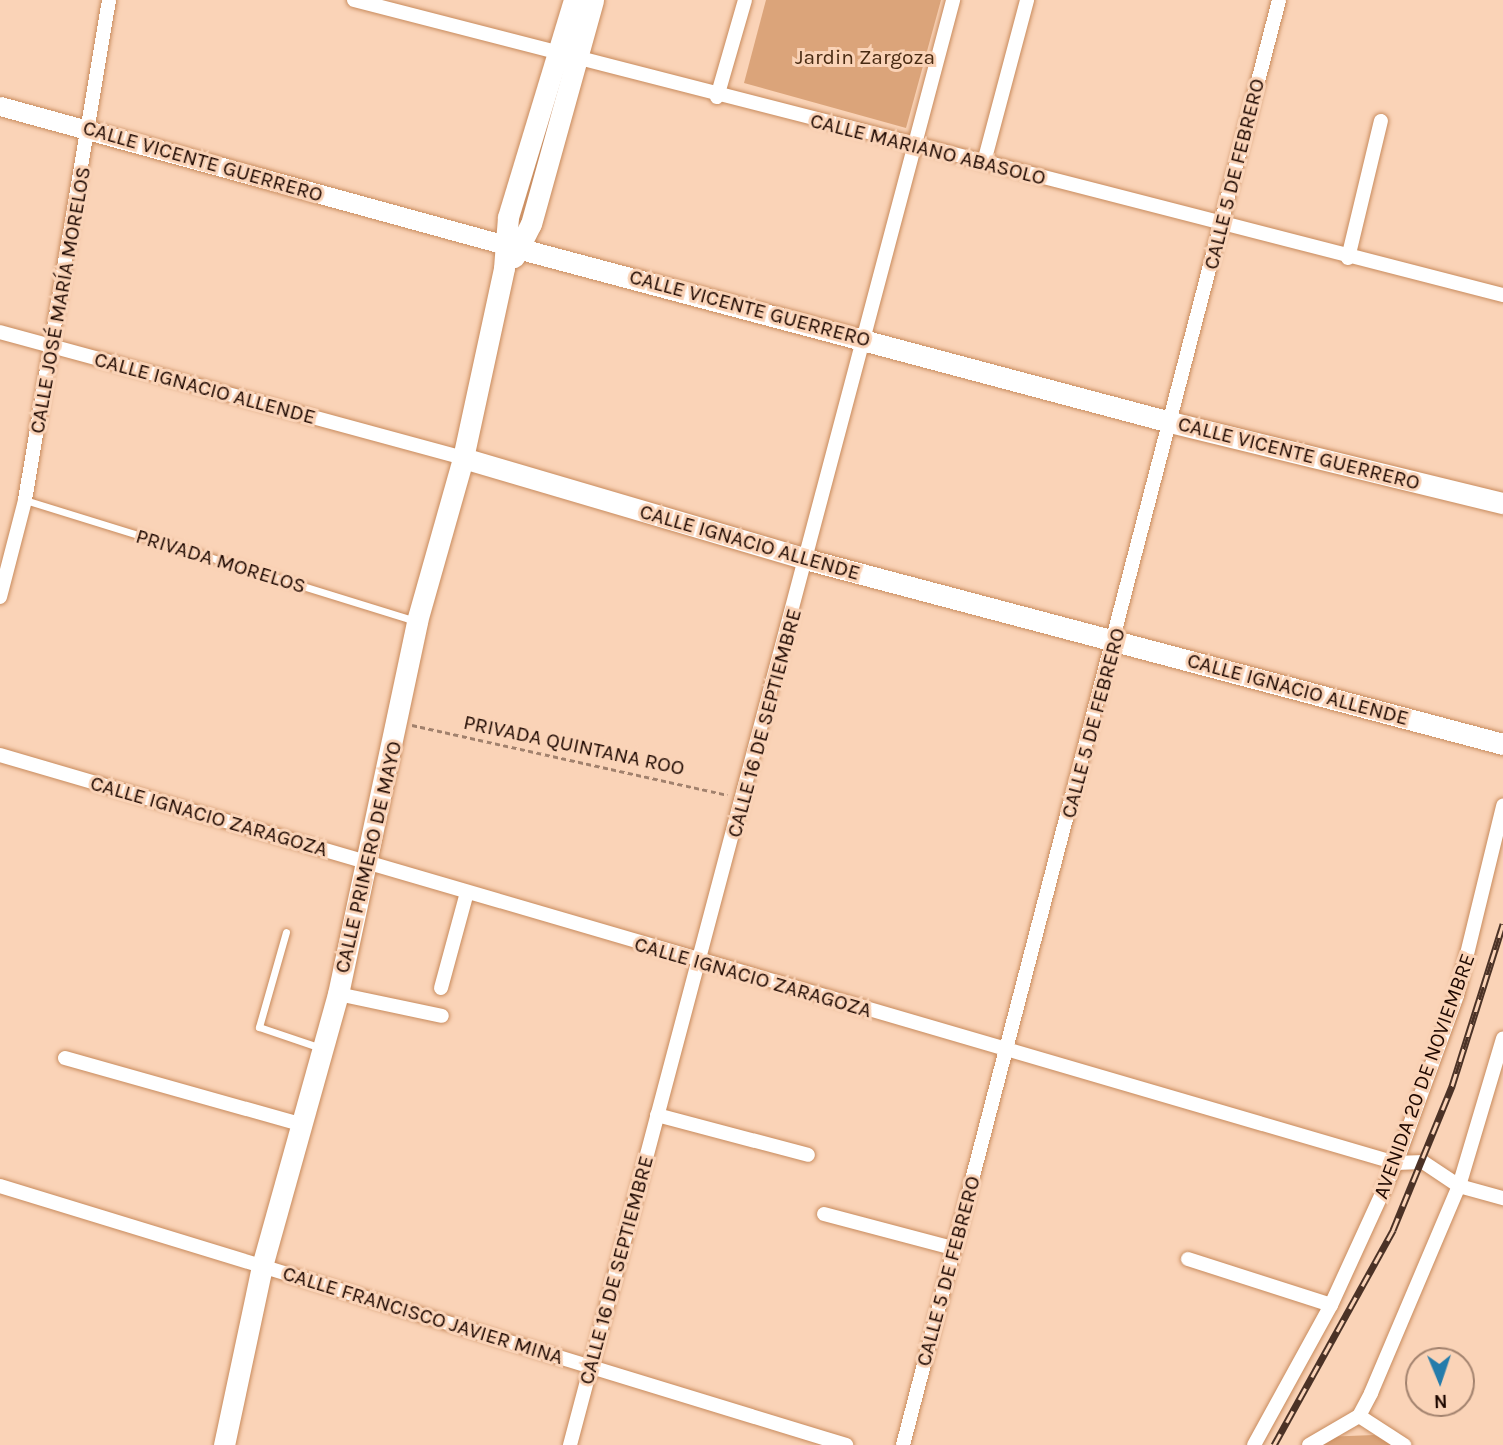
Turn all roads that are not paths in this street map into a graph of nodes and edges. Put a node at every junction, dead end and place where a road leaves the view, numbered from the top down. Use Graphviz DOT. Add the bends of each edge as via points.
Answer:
graph roads {
  1 [pos="109,0"];
  2 [pos="354,0"];
  3 [pos="574,0"];
  4 [pos="593,0"];
  5 [pos="745,0"];
  6 [pos="953,0"];
  7 [pos="1279,0"];
  8 [pos="1025,1"];
  9 [pos="567,57"];
  10 [pos="717,97"];
  11 [pos="0,106"];
  12 [pos="1381,121"];
  13 [pos="90,129"];
  14 [pos="915,145"];
  15 [pos="984,162"];
  16 [pos="1222,223"];
  17 [pos="512,246"];
  18 [pos="1348,258"];
  19 [pos="1503,295"];
  20 [pos="0,332"];
  21 [pos="865,338"];
  22 [pos="49,346"];
  23 [pos="1170,422"];
  24 [pos="463,458"];
  25 [pos="26,500"];
  26 [pos="1503,503"];
  27 [pos="808,560"];
  28 [pos="0,597"];
  29 [pos="417,621"];
  30 [pos="1115,640"];
  31 [pos="1503,744"];
  32 [pos="0,755"];
  33 [pos="1503,806"];
  34 [pos="365,861"];
  35 [pos="467,892"];
  36 [pos="286,932"];
  37 [pos="699,962"];
  38 [pos="441,988"];
  39 [pos="338,994"];
  40 [pos="442,1016"];
  41 [pos="1503,1038"];
  42 [pos="322,1048"];
  43 [pos="1006,1049"];
  44 [pos="65,1058"];
  45 [pos="657,1115"];
  46 [pos="300,1125"];
  47 [pos="808,1155"];
  48 [pos="1396,1163"];
  49 [pos="0,1185"];
  50 [pos="1459,1186"];
  51 [pos="1503,1198"];
  52 [pos="824,1214"];
  53 [pos="953,1248"];
  54 [pos="1188,1259"];
  55 [pos="262,1266"];
  56 [pos="1331,1305"];
  57 [pos="590,1367"];
  58 [pos="1359,1416"];
  59 [pos="224,1445"];
  60 [pos="570,1445"];
  61 [pos="846,1445"];
  62 [pos="903,1445"];
  63 [pos="1254,1445"];
  64 [pos="1309,1445"];
  65 [pos="1404,1445"];
  1 -- 13 [label="street, CALLE JOSÉ MARÍA MORELOS"];
  2 -- 9 [label="street, CALLE MARIANO ABASOLO"];
  3 -- 9 [label="main road, CALLE PRIMERO DE MAYO"];
  4 -- 9 [label="main road, CALLE PRIMERO DE MAYO"];
  5 -- 10 [label="street"];
  6 -- 14 [label="street, CALLE 16 DE SEPTIEMBRE"];
  7 -- 16 [label="street, CALLE 5 DE FEBRERO"];
  8 -- 15 [label="street"];
  9 -- 10 [label="street, CALLE MARIANO ABASOLO"];
  9 -- 17 [label="main road, CALLE PRIMERO DE MAYO"];
  10 -- 14 [label="street, CALLE MARIANO ABASOLO"];
  11 -- 13 [label="street, CALLE VICENTE GUERRERO"];
  12 -- 18 [label="street"];
  13 -- 17 [label="street, CALLE VICENTE GUERRERO"];
  13 -- 22 [label="street, CALLE JOSÉ MARÍA MORELOS"];
  14 -- 15 [label="street, CALLE MARIANO ABASOLO"];
  14 -- 21 [label="street, CALLE 16 DE SEPTIEMBRE"];
  15 -- 16 [label="street, CALLE MARIANO ABASOLO"];
  16 -- 18 [label="street, CALLE MARIANO ABASOLO"];
  16 -- 23 [label="street, CALLE 5 DE FEBRERO"];
  17 -- 21 [label="main road, CALLE VICENTE GUERRERO"];
  17 -- 24 [label="main road, CALLE PRIMERO DE MAYO"];
  18 -- 19 [label="street, CALLE MARIANO ABASOLO"];
  20 -- 22 [label="street, CALLE IGNACIO ALLENDE"];
  21 -- 23 [label="main road, CALLE VICENTE GUERRERO"];
  21 -- 27 [label="street, CALLE 16 DE SEPTIEMBRE"];
  22 -- 24 [label="street, CALLE IGNACIO ALLENDE"];
  22 -- 25 [label="street, CALLE JOSÉ MARÍA MORELOS"];
  23 -- 26 [label="main road, CALLE VICENTE GUERRERO"];
  23 -- 30 [label="street, CALLE 5 DE FEBRERO"];
  24 -- 27 [label="main road, CALLE IGNACIO ALLENDE"];
  24 -- 29 [label="main road, CALLE PRIMERO DE MAYO"];
  25 -- 28 [label="street, CALLE JOSÉ MARÍA MORELOS"];
  25 -- 29 [label="lane, PRIVADA MORELOS"];
  27 -- 30 [label="main road, CALLE IGNACIO ALLENDE"];
  27 -- 37 [label="street, CALLE 16 DE SEPTIEMBRE"];
  29 -- 34 [label="main road, CALLE PRIMERO DE MAYO"];
  30 -- 31 [label="main road, CALLE IGNACIO ALLENDE"];
  30 -- 43 [label="street, CALLE 5 DE FEBRERO"];
  32 -- 34 [label="street, CALLE IGNACIO ZARAGOZA"];
  33 -- 48 [label="street, AVENIDA 20 DE NOVIEMBRE" via="1457,995"];
  34 -- 35 [label="street, CALLE IGNACIO ZARAGOZA"];
  34 -- 39 [label="main road, CALLE PRIMERO DE MAYO"];
  35 -- 37 [label="street, CALLE IGNACIO ZARAGOZA"];
  35 -- 38 [label="street"];
  36 -- 42 [label="lane" via="259,1027"];
  37 -- 43 [label="street, CALLE IGNACIO ZARAGOZA"];
  37 -- 45 [label="street, CALLE 16 DE SEPTIEMBRE"];
  39 -- 40 [label="street"];
  39 -- 42 [label="main road, CALLE PRIMERO DE MAYO"];
  41 -- 50 [label="street"];
  42 -- 46 [label="main road, CALLE PRIMERO DE MAYO"];
  43 -- 48 [label="street, CALLE IGNACIO ZARAGOZA"];
  43 -- 53 [label="street, CALLE 5 DE FEBRERO"];
  44 -- 46 [label="street"];
  45 -- 47 [label="street"];
  45 -- 57 [label="street, CALLE 16 DE SEPTIEMBRE"];
  46 -- 55 [label="main road, CALLE PRIMERO DE MAYO"];
  48 -- 50 [label="street, CALLE IGNACIO ZARAGOZA" via="1423,1162"];
  48 -- 56 [label="street, AVENIDA 20 DE NOVIEMBRE"];
  49 -- 55 [label="street, CALLE FRANCISCO JAVIER MINA"];
  50 -- 51 [label="street, CALLE IGNACIO ZARAGOZA"];
  50 -- 58 [label="street"];
  52 -- 53 [label="street"];
  53 -- 62 [label="street, CALLE 5 DE FEBRERO"];
  54 -- 56 [label="street"];
  55 -- 57 [label="street, CALLE FRANCISCO JAVIER MINA"];
  55 -- 59 [label="main road, CALLE PRIMERO DE MAYO"];
  56 -- 63 [label="street, AVENIDA 20 DE NOVIEMBRE"];
  57 -- 60 [label="street, CALLE 16 DE SEPTIEMBRE"];
  57 -- 61 [label="street, CALLE FRANCISCO JAVIER MINA"];
  58 -- 64 [label="street"];
  58 -- 65 [label="street"];
}
